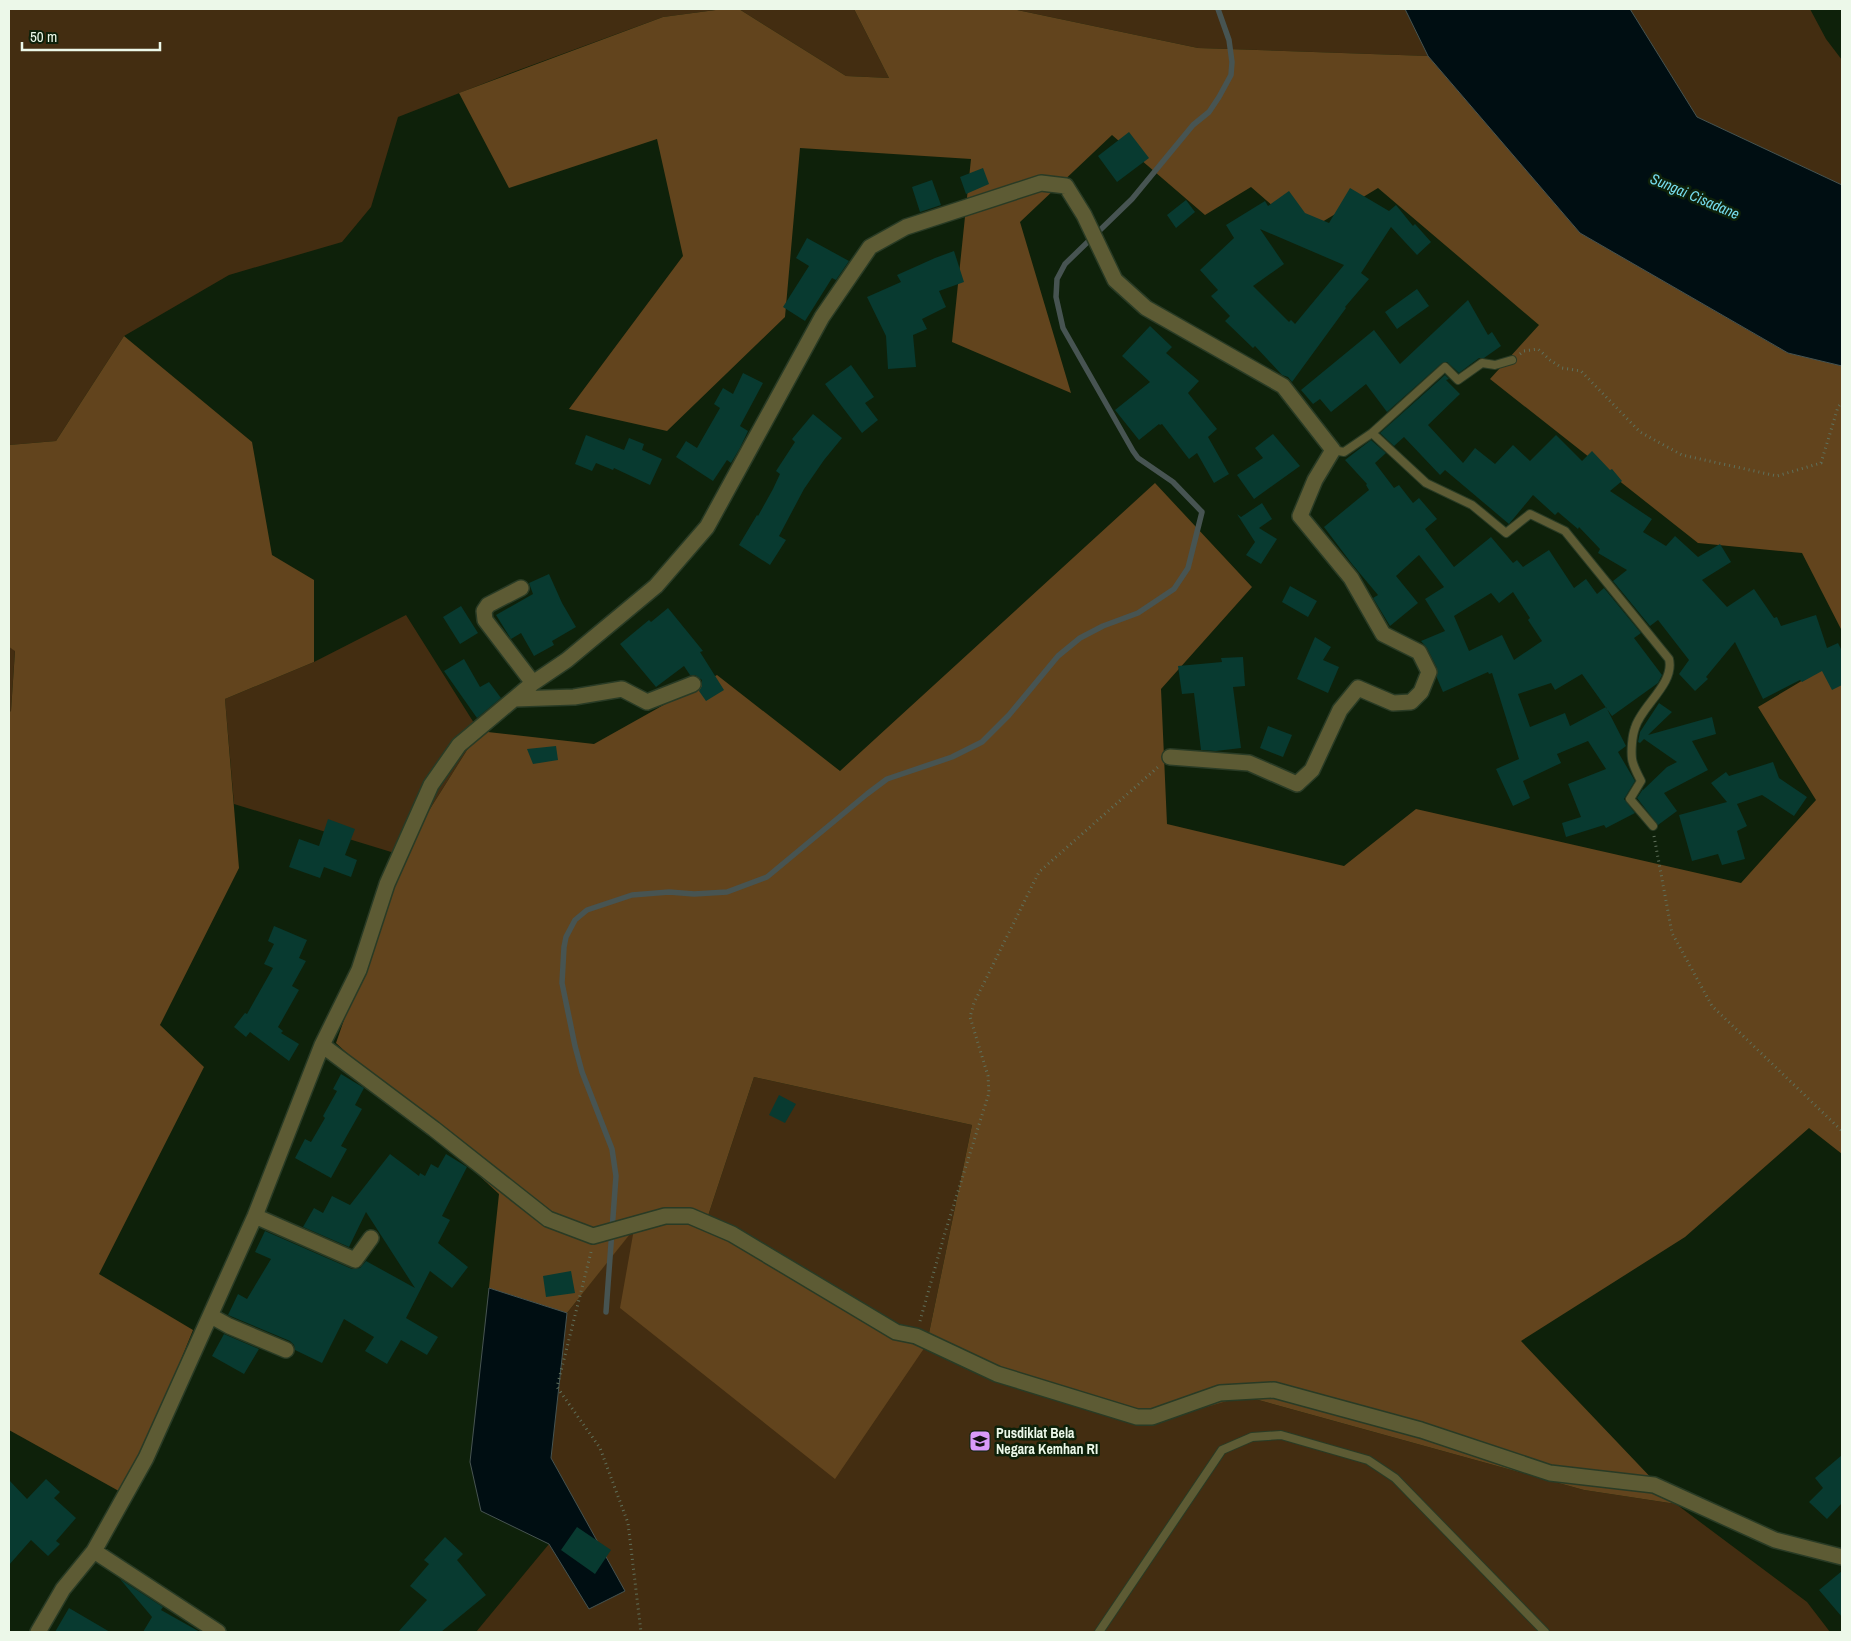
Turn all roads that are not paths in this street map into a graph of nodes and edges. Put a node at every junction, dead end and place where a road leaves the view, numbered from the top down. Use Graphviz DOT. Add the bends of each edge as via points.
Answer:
graph roads {
  1 [pos="1512,360"];
  2 [pos="1372,433"];
  3 [pos="1332,450"];
  4 [pos="520,588"];
  5 [pos="533,683"];
  6 [pos="693,684"];
  7 [pos="515,699"];
  8 [pos="1170,757"];
  9 [pos="1653,826"];
  10 [pos="322,1046"];
  11 [pos="255,1216"];
  12 [pos="371,1238"];
  13 [pos="211,1316"];
  14 [pos="286,1350"];
  15 [pos="94,1551"];
  16 [pos="1842,1557"];
  17 [pos="38,1632"];
  18 [pos="218,1632"];
  19 [pos="1099,1632"];
  20 [pos="1545,1632"];
  1 -- 2 [label="lane" via="1495,365 1482,363 1458,380 1445,368"];
  2 -- 3 [label="lane" via="1344,452"];
  2 -- 9 [label="lane" via="1426,483 1472,505 1506,533 1530,514 1565,531 1669,659 1668,677 1635,726 1633,741 1632,759 1640,781 1630,799"];
  3 -- 5 [label="street" via="1283,386 1146,308 1115,280 1084,215 1066,186 1041,184 906,228 870,247 822,317 707,527 656,586 567,660"];
  3 -- 8 [label="street" via="1300,516 1351,578 1383,634 1419,652 1429,672 1421,692 1411,702 1393,703 1358,688 1340,710 1312,770 1297,784 1249,763"];
  4 -- 5 [label="street" via="488,605 484,611 485,620"];
  5 -- 7 [label="street"];
  6 -- 7 [label="street" via="647,702 622,689 574,697"];
  7 -- 10 [label="street" via="459,745 431,786 386,884 358,970"];
  10 -- 11 [label="street"];
  10 -- 16 [label="street" via="548,1219 594,1236 665,1216 690,1216 732,1234 896,1332 916,1336 997,1374 1137,1416 1152,1417 1220,1392 1274,1390 1421,1430 1550,1473 1654,1486 1775,1540"];
  11 -- 12 [label="street" via="355,1260"];
  11 -- 13 [label="street"];
  13 -- 14 [label="street"];
  13 -- 15 [label="street" via="146,1458"];
  15 -- 17 [label="street" via="63,1589"];
  15 -- 18 [label="street"];
  19 -- 20 [label="lane" via="1222,1450 1252,1437 1281,1436 1368,1460 1395,1478"];
}
